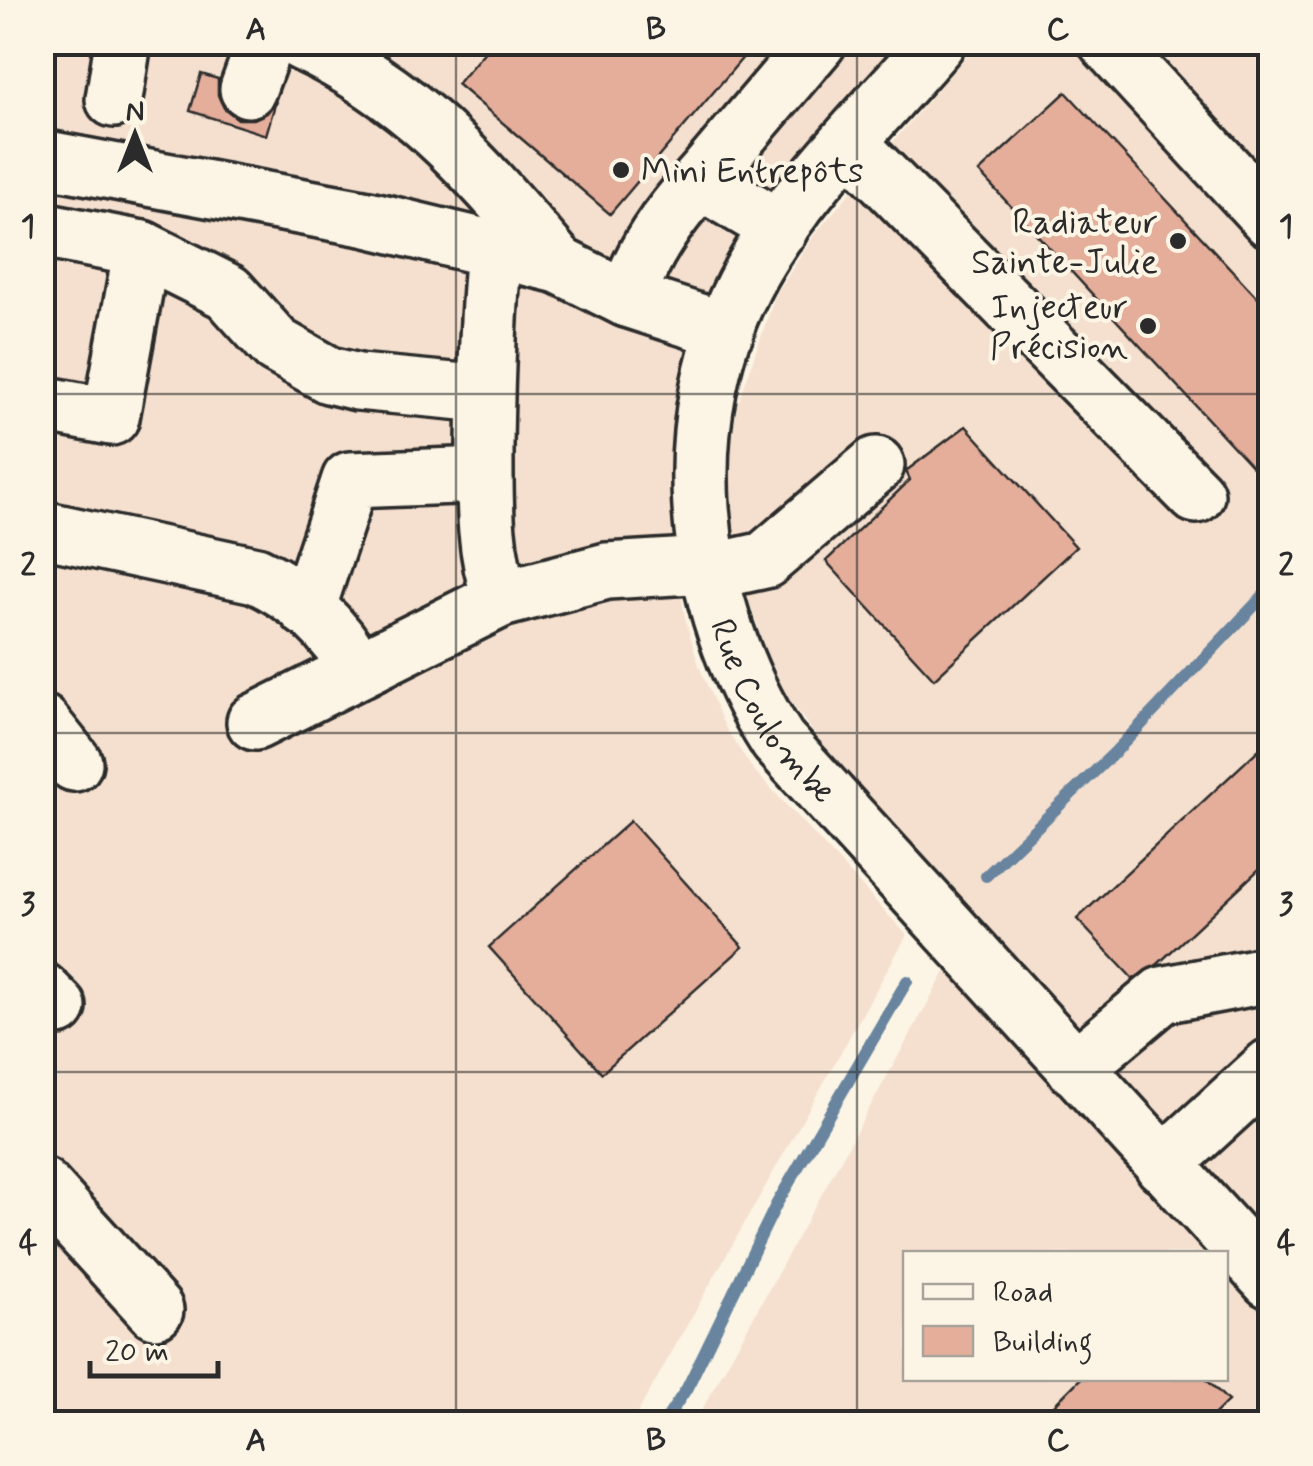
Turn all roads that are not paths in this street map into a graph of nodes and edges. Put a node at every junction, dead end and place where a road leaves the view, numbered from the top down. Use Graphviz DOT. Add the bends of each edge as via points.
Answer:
graph roads {
  1 [pos="123,42"];
  2 [pos="301,42"];
  3 [pos="818,42"];
  4 [pos="1107,42"];
  5 [pos="918,49"];
  6 [pos="359,56"];
  7 [pos="114,99"];
  8 [pos="850,144"];
  9 [pos="42,158"];
  10 [pos="700,181"];
  11 [pos="1270,219"];
  12 [pos="780,228"];
  13 [pos="42,230"];
  14 [pos="142,249"];
  15 [pos="494,249"];
  16 [pos="560,265"];
  17 [pos="627,299"];
  18 [pos="726,331"];
  19 [pos="484,394"];
  20 [pos="47,405"];
  21 [pos="876,465"];
  22 [pos="484,474"];
  23 [pos="1196,495"];
  24 [pos="42,529"];
  25 [pos="709,569"];
  26 [pos="501,599"];
  27 [pos="306,609"];
  28 [pos="358,670"];
  29 [pos="255,722"];
  30 [pos="1270,974"];
  31 [pos="1270,1066"];
  32 [pos="1075,1068"];
  33 [pos="1164,1165"];
  34 [pos="42,1186"];
  35 [pos="1270,1280"];
  36 [pos="155,1310"];
  1 -- 7 [label="street"];
  2 -- 6 [label="street"];
  3 -- 10 [label="street"];
  4 -- 11 [label="street"];
  5 -- 8 [label="street, Rue Coulombe"];
  6 -- 16 [label="street" via="449,140"];
  8 -- 12 [label="street, Rue Coulombe"];
  8 -- 23 [label="street"];
  9 -- 15 [label="street"];
  10 -- 12 [label="street"];
  10 -- 17 [label="street" via="661,225"];
  12 -- 18 [label="street, Rue Coulombe" via="750,274"];
  13 -- 14 [label="street"];
  14 -- 19 [label="street" via="228,292 276,346 301,362 358,382"];
  14 -- 20 [label="street" via="112,417"];
  15 -- 16 [label="street"];
  15 -- 19 [label="street"];
  16 -- 17 [label="street"];
  17 -- 18 [label="street"];
  18 -- 25 [label="street, Rue Coulombe" via="702,432"];
  19 -- 22 [label="street"];
  21 -- 25 [label="street" via="765,560"];
  22 -- 26 [label="street" via="491,570"];
  22 -- 27 [label="street" via="350,480"];
  24 -- 27 [label="street" via="256,575"];
  25 -- 26 [label="street" via="607,571"];
  25 -- 32 [label="street, Rue Coulombe" via="741,678 778,740"];
  26 -- 28 [label="street"];
  27 -- 28 [label="street" via="340,639"];
  28 -- 29 [label="street"];
  30 -- 32 [label="street" via="1162,995"];
  31 -- 33 [label="street"];
  32 -- 33 [label="street, Rue Coulombe"];
  33 -- 35 [label="street, Rue Coulombe"];
  34 -- 36 [label="street"];
}
